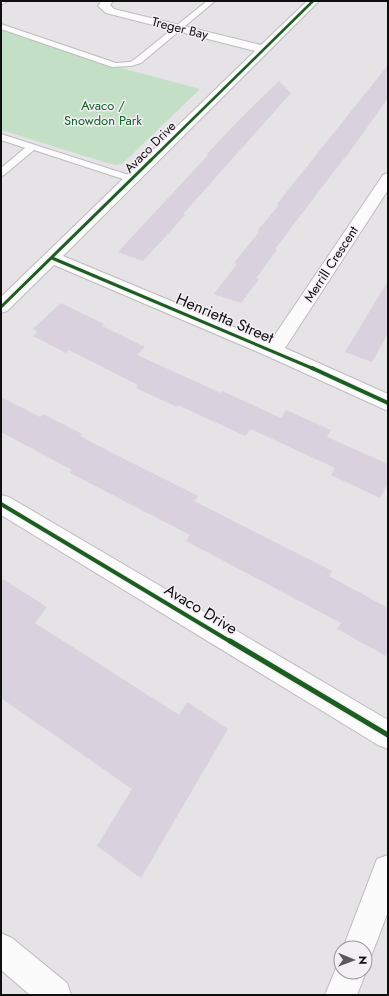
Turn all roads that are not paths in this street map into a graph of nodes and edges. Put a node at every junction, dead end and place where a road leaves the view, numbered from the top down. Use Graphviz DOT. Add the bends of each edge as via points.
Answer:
graph roads {
  1 [pos="107,1"];
  2 [pos="211,1"];
  3 [pos="313,1"];
  4 [pos="1,26"];
  5 [pos="178,28"];
  6 [pos="263,49"];
  7 [pos="1,137"];
  8 [pos="32,147"];
  9 [pos="1,173"];
  10 [pos="388,178"];
  11 [pos="132,179"];
  12 [pos="52,258"];
  13 [pos="1,307"];
  14 [pos="274,351"];
  15 [pos="388,403"];
  16 [pos="1,504"];
  17 [pos="388,735"];
  18 [pos="388,870"];
  19 [pos="362,940"];
  20 [pos="1,949"];
  21 [pos="347,980"];
  22 [pos="55,995"];
  23 [pos="341,995"];
  1 -- 5 [label="street, Treger Bay" via="104,6 110,11"];
  2 -- 5 [label="lane"];
  3 -- 6 [label="street, Avaco Drive"];
  4 -- 5 [label="lane" via="115,65 138,61"];
  5 -- 6 [label="street, Treger Bay"];
  6 -- 11 [label="street, Avaco Drive"];
  7 -- 8 [label="lane"];
  8 -- 9 [label="lane"];
  8 -- 11 [label="lane"];
  10 -- 14 [label="street, Merrill Crescent"];
  11 -- 12 [label="street, Avaco Drive"];
  12 -- 13 [label="street, Avaco Drive"];
  12 -- 14 [label="street, Henrietta Street"];
  14 -- 15 [label="street, Henrietta Street"];
  16 -- 17 [label="street, Avaco Drive"];
  18 -- 19 [label="street"];
  20 -- 22 [label="street"];
  21 -- 23 [label="street"];
}
